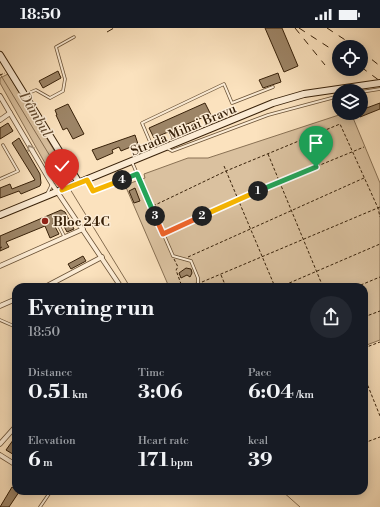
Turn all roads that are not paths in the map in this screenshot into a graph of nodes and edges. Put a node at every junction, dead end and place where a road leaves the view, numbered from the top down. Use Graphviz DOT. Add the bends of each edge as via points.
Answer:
graph roads {
  1 [pos="74,38"];
  2 [pos="0,55"];
  3 [pos="380,83"];
  4 [pos="273,87"];
  5 [pos="380,90"];
  6 [pos="368,91"];
  7 [pos="25,94"];
  8 [pos="0,96"];
  9 [pos="332,98"];
  10 [pos="10,113"];
  11 [pos="0,120"];
  12 [pos="3,145"];
  13 [pos="166,148"];
  14 [pos="155,153"];
  15 [pos="132,162"];
  16 [pos="137,174"];
  17 [pos="0,179"];
  18 [pos="87,180"];
  19 [pos="79,183"];
  20 [pos="52,184"];
  21 [pos="60,191"];
  22 [pos="46,197"];
  23 [pos="0,215"];
  24 [pos="57,222"];
  25 [pos="83,229"];
  26 [pos="65,237"];
  27 [pos="102,257"];
  28 [pos="0,266"];
  29 [pos="53,283"];
  30 [pos="118,283"];
  31 [pos="198,283"];
  32 [pos="12,301"];
  33 [pos="0,306"];
  34 [pos="0,320"];
  35 [pos="12,325"];
  36 [pos="12,430"];
  37 [pos="0,444"];
  38 [pos="0,455"];
  39 [pos="12,462"];
  40 [pos="48,495"];
  41 [pos="40,507"];
  1 -- 7 [label="lane" via="56,47 65,79 63,91 50,98 36,90"];
  2 -- 7 [label="main road"];
  3 -- 13 [label="main road, Strada Mihai Bravu" via="294,96"];
  4 -- 14 [label="lane" via="232,103 224,84 142,123"];
  5 -- 6 [label="lane"];
  7 -- 19 [label="main road"];
  8 -- 10 [label="street"];
  9 -- 13 [label="lane" via="268,115 177,150 170,151"];
  10 -- 11 [label="street"];
  20 -- 10 [label="street, one-way"];
  12 -- 17 [label="lane" via="18,171"];
  13 -- 14 [label="main road, Strada Mihai Bravu"];
  14 -- 15 [label="main road, Strada Mihai Bravu"];
  15 -- 16 [label="lane"];
  15 -- 18 [label="main road, Strada Mihai Bravu"];
  16 -- 18 [label="lane" via="93,191"];
  16 -- 31 [label="lane" via="173,256 191,261"];
  18 -- 19 [label="main road, Strada Mihai Bravu"];
  19 -- 21 [label="main road, Strada Mihai Bravu"];
  20 -- 21 [label="street"];
  20 -- 22 [label="lane"];
  21 -- 22 [label="main road, Strada Mihai Bravu"];
  21 -- 25 [label="street"];
  22 -- 23 [label="main road, Strada Mihai Bravu"];
  24 -- 26 [label="lane"];
  25 -- 26 [label="street"];
  25 -- 27 [label="street"];
  26 -- 28 [label="street"];
  27 -- 29 [label="street"];
  27 -- 30 [label="street"];
  32 -- 33 [label="street"];
  34 -- 35 [label="lane"];
  36 -- 37 [label="street"];
  38 -- 39 [label="street"];
  40 -- 41 [label="lane"];
}
